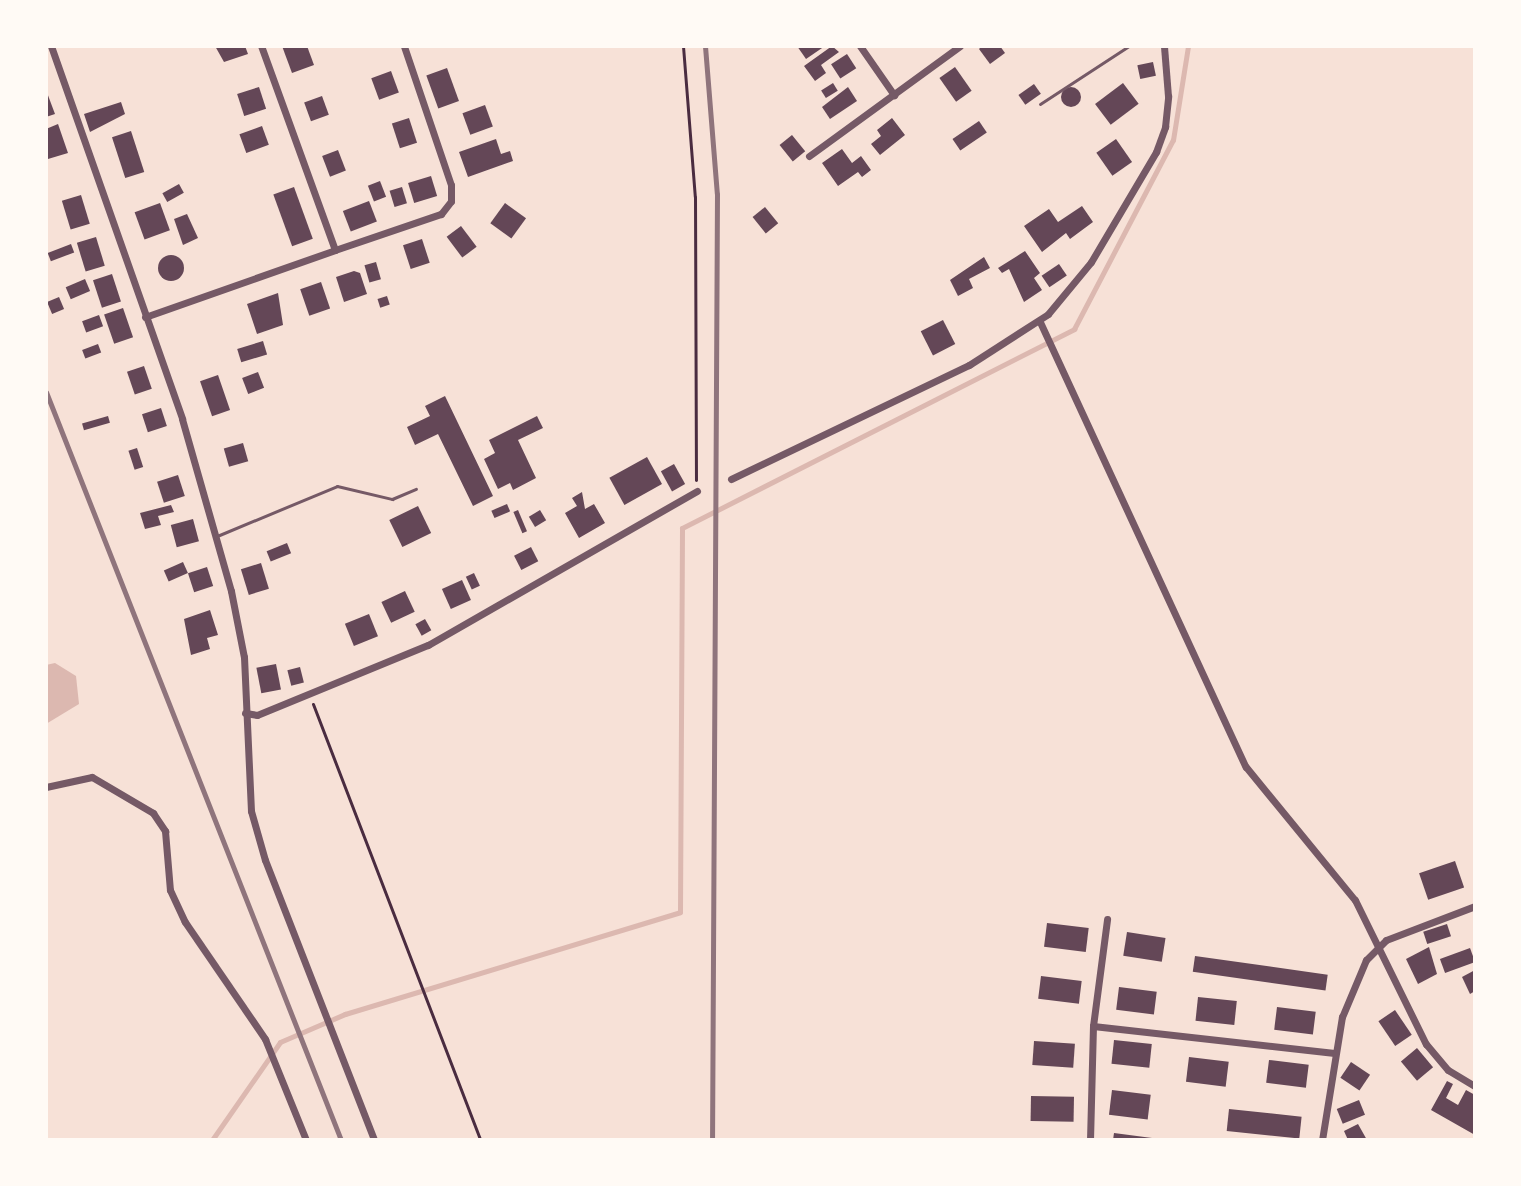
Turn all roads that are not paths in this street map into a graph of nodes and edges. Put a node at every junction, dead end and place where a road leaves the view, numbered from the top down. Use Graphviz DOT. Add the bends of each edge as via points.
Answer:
graph roads {
  1 [pos="51,46"];
  2 [pos="261,46"];
  3 [pos="404,46"];
  4 [pos="860,46"];
  5 [pos="960,46"];
  6 [pos="1129,46"];
  7 [pos="1164,46"];
  8 [pos="894,95"];
  9 [pos="1040,104"];
  10 [pos="809,156"];
  11 [pos="335,250"];
  12 [pos="145,317"];
  13 [pos="1040,322"];
  14 [pos="731,479"];
  15 [pos="416,489"];
  16 [pos="697,491"];
  17 [pos="217,536"];
  18 [pos="245,713"];
  19 [pos="46,787"];
  20 [pos="1475,906"];
  21 [pos="1107,919"];
  22 [pos="1376,949"];
  23 [pos="1093,1026"];
  24 [pos="1334,1053"];
  25 [pos="1475,1086"];
  26 [pos="306,1140"];
  27 [pos="374,1140"];
  28 [pos="1090,1140"];
  29 [pos="1322,1140"];
  1 -- 12 [label="street"];
  2 -- 11 [label="street"];
  3 -- 11 [label="street" via="451,185 451,201 441,214"];
  4 -- 8 [label="street"];
  5 -- 8 [label="street"];
  6 -- 9 [label="lane"];
  7 -- 13 [label="street" via="1168,96 1156,152 1091,262"];
  8 -- 10 [label="street"];
  11 -- 12 [label="street"];
  12 -- 17 [label="street"];
  13 -- 14 [label="street" via="969,365"];
  13 -- 22 [label="street" via="1246,767 1355,900"];
  15 -- 17 [label="lane" via="397,499 337,486"];
  16 -- 18 [label="street" via="428,645 257,715"];
  17 -- 18 [label="street" via="240,630"];
  18 -- 27 [label="street" via="255,824"];
  19 -- 26 [label="street" via="92,777 153,813 165,831 170,890 185,922 265,1039"];
  20 -- 22 [label="street"];
  21 -- 23 [label="street"];
  22 -- 24 [label="street" via="1353,982"];
  22 -- 25 [label="street" via="1426,1044 1448,1070"];
  23 -- 24 [label="street"];
  23 -- 28 [label="street"];
  24 -- 29 [label="street"];
}
